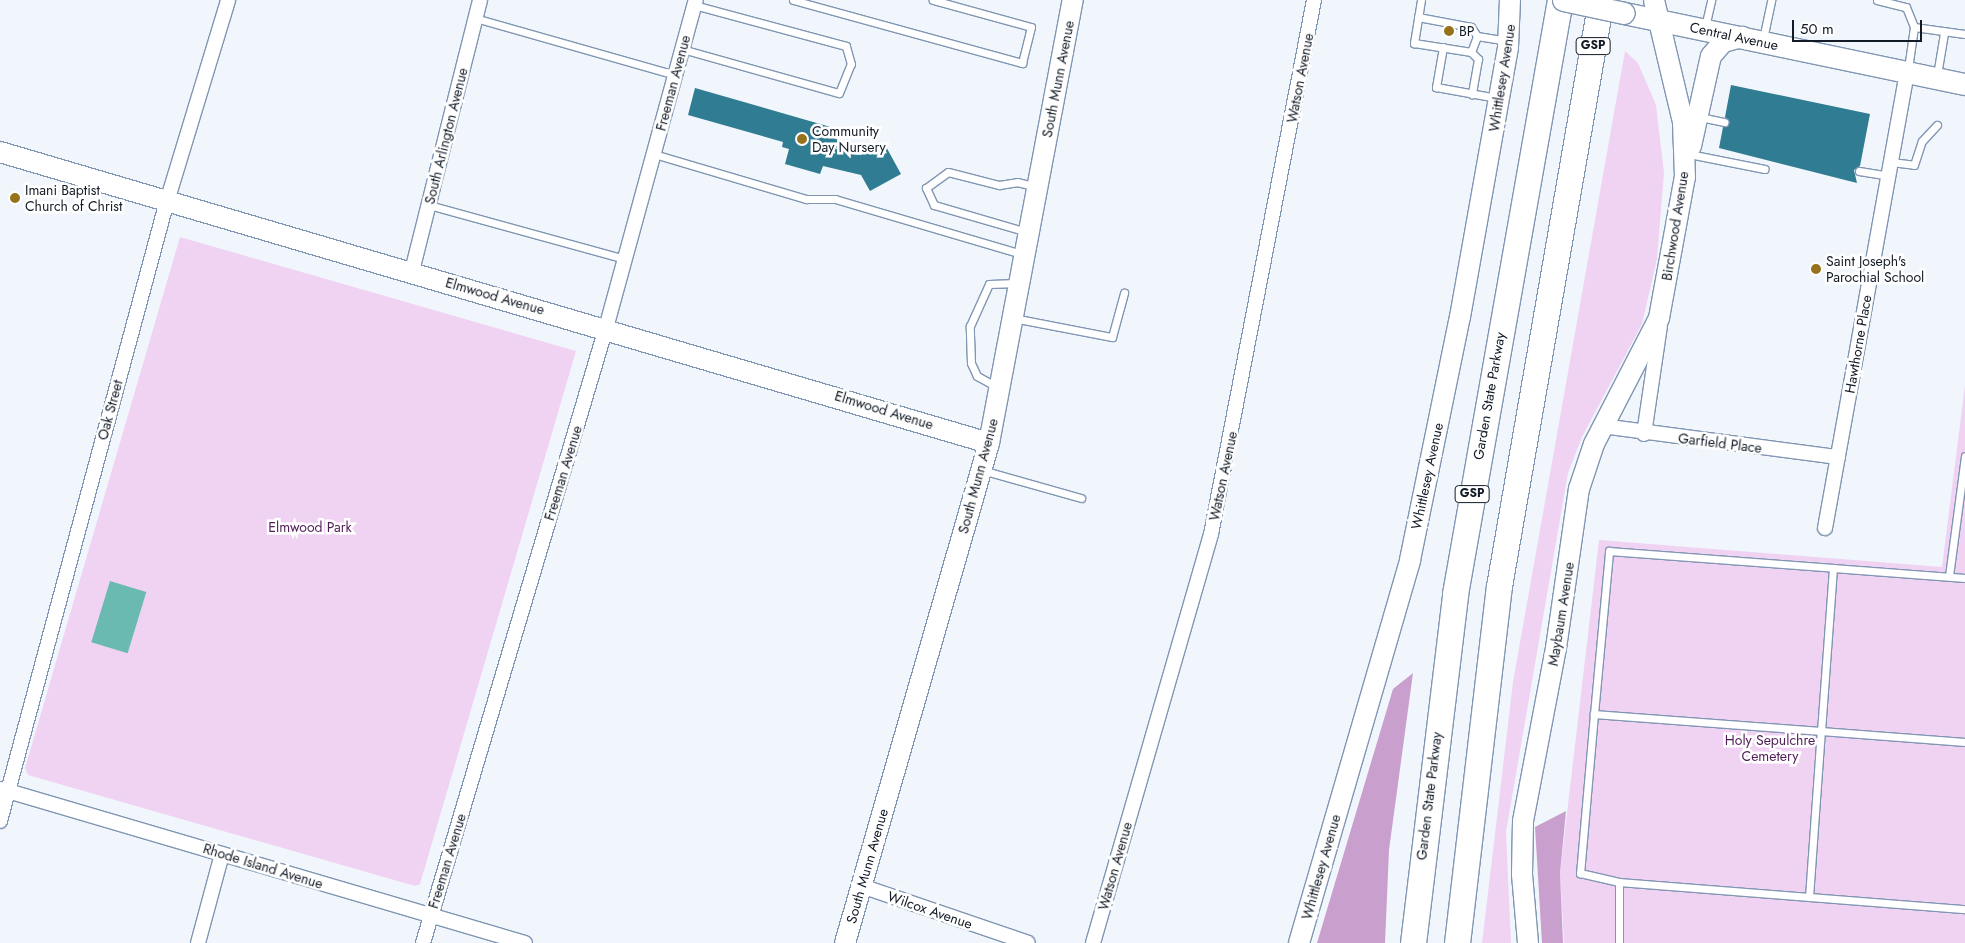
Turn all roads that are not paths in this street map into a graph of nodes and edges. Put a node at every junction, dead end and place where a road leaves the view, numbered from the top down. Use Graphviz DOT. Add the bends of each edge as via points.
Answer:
graph roads {
  1 [pos="228,0"];
  2 [pos="480,0"];
  3 [pos="794,0"];
  4 [pos="933,0"];
  5 [pos="1073,0"];
  6 [pos="1314,0"];
  7 [pos="1421,0"];
  8 [pos="1510,0"];
  9 [pos="1556,0"];
  10 [pos="1562,0"];
  11 [pos="1601,0"];
  12 [pos="1711,0"];
  13 [pos="1771,0"];
  14 [pos="1877,0"];
  15 [pos="695,3"];
  16 [pos="1617,6"];
  17 [pos="1655,10"];
  18 [pos="475,18"];
  19 [pos="1418,18"];
  20 [pos="1914,27"];
  21 [pos="1704,30"];
  22 [pos="1944,33"];
  23 [pos="1965,34"];
  24 [pos="1476,36"];
  25 [pos="1742,38"];
  26 [pos="1509,41"];
  27 [pos="1763,42"];
  28 [pos="1443,47"];
  29 [pos="1551,47"];
  30 [pos="682,49"];
  31 [pos="1471,52"];
  32 [pos="1907,72"];
  33 [pos="675,75"];
  34 [pos="1936,78"];
  35 [pos="1965,84"];
  36 [pos="1586,93"];
  37 [pos="1472,94"];
  38 [pos="1499,98"];
  39 [pos="1697,116"];
  40 [pos="1724,122"];
  41 [pos="1937,125"];
  42 [pos="0,152"];
  43 [pos="654,154"];
  44 [pos="1689,154"];
  45 [pos="1891,162"];
  46 [pos="1765,169"];
  47 [pos="1859,171"];
  48 [pos="1889,176"];
  49 [pos="1685,177"];
  50 [pos="1038,187"];
  51 [pos="167,200"];
  52 [pos="429,205"];
  53 [pos="1029,232"];
  54 [pos="1025,255"];
  55 [pos="625,259"];
  56 [pos="412,271"];
  57 [pos="1019,283"];
  58 [pos="1124,293"];
  59 [pos="1663,301"];
  60 [pos="1013,318"];
  61 [pos="606,328"];
  62 [pos="1000,388"];
  63 [pos="1602,426"];
  64 [pos="1644,434"];
  65 [pos="989,443"];
  66 [pos="1965,456"];
  67 [pos="1838,457"];
  68 [pos="982,470"];
  69 [pos="1081,498"];
  70 [pos="1825,528"];
  71 [pos="1833,568"];
  72 [pos="1949,576"];
  73 [pos="1965,578"];
  74 [pos="1594,714"];
  75 [pos="1821,731"];
  76 [pos="1965,742"];
  77 [pos="4,790"];
  78 [pos="0,821"];
  79 [pos="222,854"];
  80 [pos="1619,882"];
  81 [pos="861,886"];
  82 [pos="1809,897"];
  83 [pos="1965,909"];
  84 [pos="431,916"];
  85 [pos="198,943"];
  86 [pos="423,943"];
  87 [pos="525,943"];
  88 [pos="845,943"];
  89 [pos="1028,943"];
  90 [pos="1093,943"];
  91 [pos="1299,943"];
  92 [pos="1413,943"];
  93 [pos="1457,943"];
  94 [pos="1528,943"];
  95 [pos="1619,943"];
  1 -- 51 [label="street, Oak Street"];
  2 -- 18 [label="street, South Arlington Avenue"];
  3 -- 4 [label="lane" via="1022,64 1031,28"];
  5 -- 50 [label="main road, South Munn Avenue"];
  6 -- 90 [label="street, Watson Avenue" via="1211,534"];
  7 -- 19 [label="lane"];
  8 -- 26 [label="main road, Whittlesey Avenue"];
  9 -- 29 [label="highway"];
  10 -- 16 [label="main road, Central Avenue, bridge"];
  10 -- 29 [label="highway, Garden State Parkway / GSP"];
  11 -- 36 [label="highway, GSP"];
  12 -- 21 [label="lane"];
  13 -- 27 [label="lane"];
  14 -- 20 [label="lane" via="1906,7"];
  15 -- 30 [label="street, Freeman Avenue"];
  15 -- 30 [label="lane" via="846,46 851,64 839,93"];
  16 -- 17 [label="main road, Central Avenue"];
  16 -- 36 [label="highway"];
  17 -- 21 [label="main road, Central Avenue"];
  17 -- 49 [label="main road, Birchwood Avenue" via="1683,122"];
  18 -- 33 [label="lane"];
  18 -- 52 [label="street, South Arlington Avenue"];
  19 -- 24 [label="lane" via="1471,27"];
  19 -- 28 [label="lane" via="1414,43"];
  20 -- 22 [label="lane"];
  20 -- 32 [label="lane"];
  21 -- 25 [label="main road, Central Avenue"];
  22 -- 23 [label="lane"];
  22 -- 34 [label="lane"];
  24 -- 26 [label="lane"];
  24 -- 31 [label="lane"];
  25 -- 27 [label="main road, Central Avenue"];
  25 -- 39 [label="main road" via="1722,42 1711,56"];
  26 -- 38 [label="main road, Whittlesey Avenue"];
  27 -- 32 [label="main road, Central Avenue"];
  28 -- 31 [label="lane"];
  28 -- 37 [label="lane" via="1436,88"];
  29 -- 92 [label="highway, Garden State Parkway / GSP" via="1455,594"];
  30 -- 33 [label="street, Freeman Avenue"];
  31 -- 37 [label="lane" via="1478,59"];
  32 -- 34 [label="main road, Central Avenue"];
  32 -- 45 [label="street, Hawthorne Place"];
  33 -- 43 [label="street, Freeman Avenue"];
  34 -- 35 [label="main road, Central Avenue"];
  36 -- 93 [label="highway, GSP" via="1501,577"];
  37 -- 38 [label="lane"];
  38 -- 91 [label="main road, Whittlesey Avenue" via="1455,345 1405,578"];
  39 -- 40 [label="lane"];
  39 -- 44 [label="main road"];
  41 -- 45 [label="lane" via="1922,141 1914,165"];
  42 -- 51 [label="main road, Elmwood Avenue"];
  43 -- 54 [label="lane" via="806,198 835,199"];
  43 -- 55 [label="street, Freeman Avenue"];
  44 -- 46 [label="lane"];
  44 -- 49 [label="main road"];
  45 -- 48 [label="street, Hawthorne Place"];
  47 -- 48 [label="lane"];
  48 -- 67 [label="street, Hawthorne Place"];
  49 -- 59 [label="main road, Birchwood Avenue"];
  50 -- 53 [label="main road, South Munn Avenue"];
  50 -- 53 [label="lane" via="1017,182 1000,185 948,172 926,188 934,205"];
  51 -- 56 [label="main road, Elmwood Avenue"];
  51 -- 77 [label="street, Oak Street"];
  52 -- 55 [label="lane"];
  52 -- 56 [label="street, South Arlington Avenue"];
  53 -- 54 [label="main road, South Munn Avenue"];
  54 -- 57 [label="main road, South Munn Avenue"];
  55 -- 61 [label="street, Freeman Avenue"];
  56 -- 61 [label="main road, Elmwood Avenue"];
  57 -- 60 [label="main road, South Munn Avenue"];
  57 -- 62 [label="lane" via="997,281 982,293 970,326 968,345 975,370 987,386"];
  58 -- 60 [label="lane" via="1112,337"];
  59 -- 63 [label="main road, Maybaum Avenue" via="1649,344"];
  59 -- 64 [label="street, Birchwood Avenue"];
  60 -- 62 [label="main road, South Munn Avenue"];
  61 -- 65 [label="main road, Elmwood Avenue"];
  61 -- 84 [label="street, Freeman Avenue"];
  62 -- 65 [label="main road, South Munn Avenue"];
  63 -- 64 [label="street, Garfield Place"];
  63 -- 94 [label="main road, Maybaum Avenue" via="1579,489 1556,648 1526,797 1522,874"];
  64 -- 67 [label="street, Garfield Place"];
  65 -- 68 [label="main road, South Munn Avenue"];
  66 -- 72 [label="lane"];
  67 -- 70 [label="street, Hawthorne Place"];
  68 -- 69 [label="lane"];
  68 -- 81 [label="main road, South Munn Avenue"];
  71 -- 72 [label="lane"];
  71 -- 74 [label="lane" via="1609,551"];
  71 -- 75 [label="lane"];
  72 -- 73 [label="lane"];
  74 -- 75 [label="lane"];
  74 -- 80 [label="lane" via="1580,874"];
  75 -- 76 [label="lane"];
  75 -- 82 [label="lane"];
  77 -- 78 [label="street, Oak Street"];
  77 -- 79 [label="street, Rhode Island Avenue"];
  79 -- 84 [label="street, Rhode Island Avenue"];
  79 -- 85 [label="street"];
  80 -- 82 [label="lane"];
  80 -- 95 [label="lane"];
  81 -- 88 [label="main road, South Munn Avenue"];
  81 -- 89 [label="street, Wilcox Avenue"];
  82 -- 83 [label="lane"];
  84 -- 86 [label="street, Freeman Avenue"];
  84 -- 87 [label="street, Rhode Island Avenue"];
}
